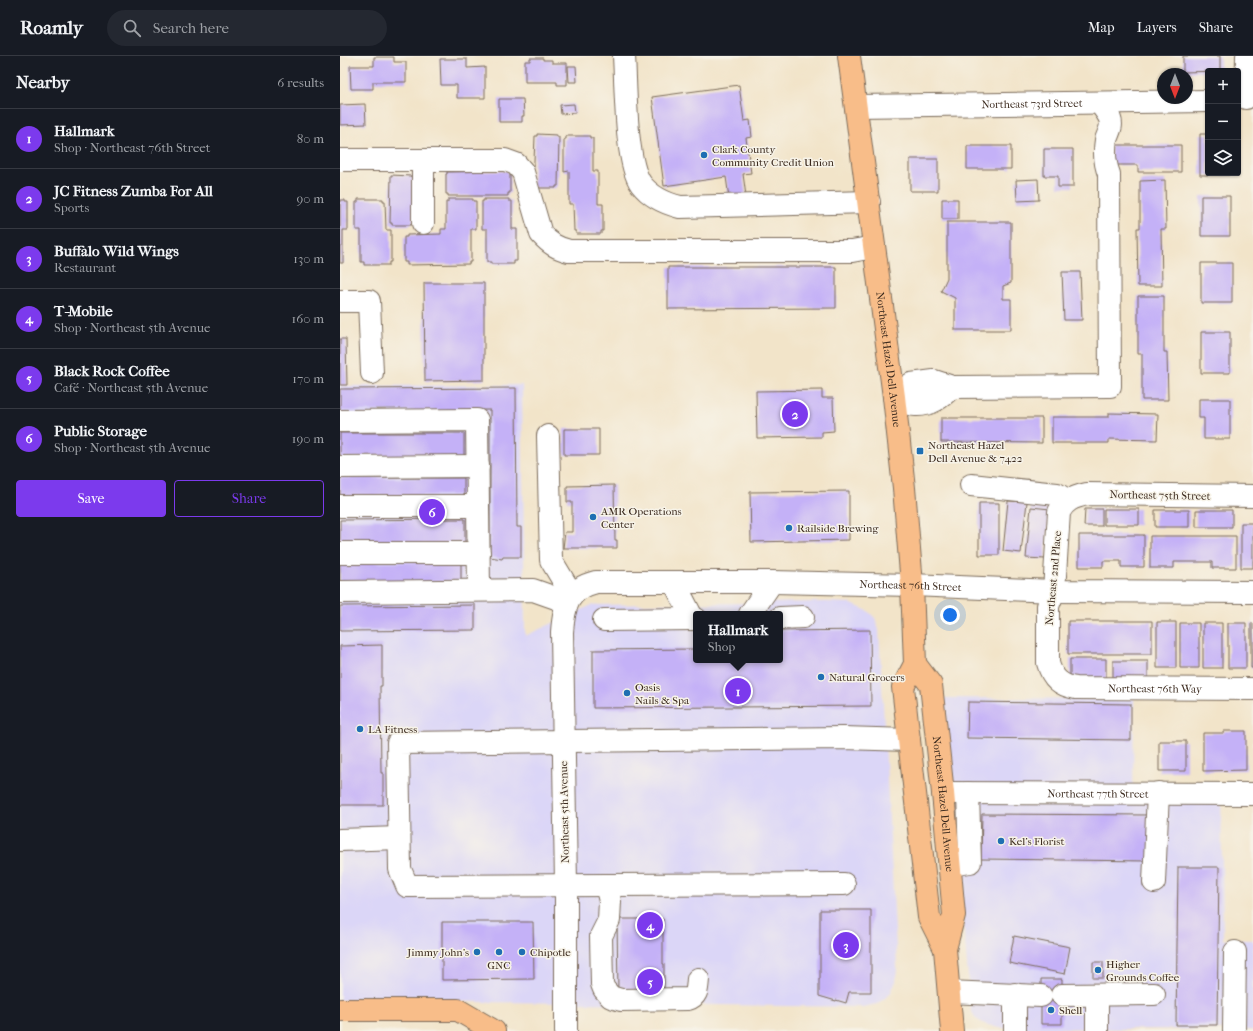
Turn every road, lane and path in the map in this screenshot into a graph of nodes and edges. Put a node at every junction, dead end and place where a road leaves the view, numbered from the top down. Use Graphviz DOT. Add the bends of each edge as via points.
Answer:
graph roads {
  1 [pos="849,56"];
  2 [pos="1247,56"];
  3 [pos="625,58"];
  4 [pos="1246,98"];
  5 [pos="1205,101"];
  6 [pos="1100,103"];
  7 [pos="856,106"];
  8 [pos="340,160"];
  9 [pos="422,160"];
  10 [pos="868,202"];
  11 [pos="422,223"];
  12 [pos="874,247"];
  13 [pos="340,302"];
  14 [pos="372,373"];
  15 [pos="894,397"];
  16 [pos="340,421"];
  17 [pos="548,436"];
  18 [pos="478,466"];
  19 [pos="340,467"];
  20 [pos="971,485"];
  21 [pos="1253,496"];
  22 [pos="1067,500"];
  23 [pos="340,506"];
  24 [pos="478,506"];
  25 [pos="340,553"];
  26 [pos="479,553"];
  27 [pos="674,582"];
  28 [pos="772,582"];
  29 [pos="912,585"];
  30 [pos="479,590"];
  31 [pos="1054,591"];
  32 [pos="340,592"];
  33 [pos="1253,592"];
  34 [pos="570,598"];
  35 [pos="752,611"];
  36 [pos="693,617"];
  37 [pos="803,617"];
  38 [pos="783,618"];
  39 [pos="693,619"];
  40 [pos="604,620"];
  41 [pos="915,664"];
  42 [pos="1058,680"];
  43 [pos="1253,689"];
  44 [pos="909,740"];
  45 [pos="563,741"];
  46 [pos="943,793"];
  47 [pos="968,793"];
  48 [pos="1158,793"];
  49 [pos="1253,794"];
  50 [pos="399,838"];
  51 [pos="340,840"];
  52 [pos="950,865"];
  53 [pos="1154,882"];
  54 [pos="844,884"];
  55 [pos="566,885"];
  56 [pos="606,885"];
  57 [pos="945,949"];
  58 [pos="1235,952"];
  59 [pos="698,979"];
  60 [pos="949,992"];
  61 [pos="1015,994"];
  62 [pos="1154,994"];
  63 [pos="1097,995"];
  64 [pos="340,1010"];
  65 [pos="494,1031"];
  66 [pos="566,1031"];
  67 [pos="952,1031"];
  68 [pos="1015,1031"];
  69 [pos="1097,1031"];
  70 [pos="1234,1031"];
  1 -- 7 [label="main road, Northeast Hazel Dell Avenue"];
  2 -- 4 [label="street"];
  3 -- 10 [label="street" via="627,120 634,169 640,183 651,195 665,203 680,207"];
  5 -- 6 [label="street, Northeast 73rd Street"];
  6 -- 7 [label="street, Northeast 73rd Street"];
  6 -- 15 [label="street" via="1112,126 1106,140 1105,154 1109,174 1110,386 952,387 934,381 911,384"];
  7 -- 10 [label="main road, Northeast Hazel Dell Avenue"];
  8 -- 9 [label="street"];
  9 -- 11 [label="street"];
  9 -- 12 [label="street" via="505,160 516,164 523,172 542,234 558,249 852,251"];
  10 -- 12 [label="main road, Northeast Hazel Dell Avenue"];
  12 -- 15 [label="main road, Northeast Hazel Dell Avenue"];
  13 -- 14 [label="street" via="369,301"];
  15 -- 29 [label="main road, Northeast Hazel Dell Avenue"];
  16 -- 18 [label="street" via="477,420"];
  17 -- 34 [label="street" via="551,560"];
  18 -- 19 [label="street"];
  18 -- 24 [label="street"];
  20 -- 22 [label="street" via="1057,494"];
  21 -- 22 [label="street, Northeast 75th Street" via="1087,494"];
  22 -- 31 [label="street, Northeast 2nd Place" via="1059,512"];
  23 -- 24 [label="street"];
  24 -- 26 [label="street"];
  25 -- 26 [label="street"];
  26 -- 30 [label="street"];
  27 -- 28 [label="street, Northeast 76th Street"];
  27 -- 34 [label="street, Northeast 76th Street" via="596,582 585,585"];
  27 -- 36 [label="street"];
  28 -- 29 [label="street, Northeast 76th Street"];
  28 -- 35 [label="street"];
  29 -- 31 [label="street, Northeast 76th Street"];
  29 -- 41 [label="main road, Northeast Hazel Dell Avenue"];
  30 -- 32 [label="street"];
  30 -- 34 [label="street" via="533,590"];
  31 -- 33 [label="street, Northeast 76th Street"];
  31 -- 42 [label="street, Northeast 2nd Place" via="1048,606 1048,663"];
  34 -- 45 [label="street, Northeast 5th Avenue" via="563,616 562,632"];
  37 -- 38 [label="street"];
  39 -- 40 [label="street"];
  41 -- 44 [label="main road, Northeast Hazel Dell Avenue" via="903,687"];
  41 -- 46 [label="main road, Northeast Hazel Dell Avenue" via="931,686"];
  42 -- 43 [label="street, Northeast 76th Way" via="1064,685 1076,688"];
  44 -- 45 [label="street" via="844,738"];
  44 -- 57 [label="main road, Northeast Hazel Dell Avenue" via="929,917"];
  45 -- 50 [label="street" via="398,743"];
  45 -- 55 [label="street, Northeast 5th Avenue"];
  46 -- 47 [label="street, Northeast 77th Street"];
  46 -- 52 [label="main road, Northeast Hazel Dell Avenue"];
  47 -- 48 [label="street, Northeast 77th Street"];
  47 -- 52 [label="street" via="970,862"];
  48 -- 49 [label="street, Northeast 77th Street"];
  48 -- 53 [label="street"];
  50 -- 51 [label="street"];
  50 -- 55 [label="street" via="400,869 407,886"];
  52 -- 57 [label="main road, Northeast Hazel Dell Avenue" via="954,915"];
  54 -- 56 [label="street"];
  55 -- 56 [label="street"];
  55 -- 66 [label="street, Northeast 5th Avenue"];
  56 -- 59 [label="street" via="610,902 609,920 601,936 602,984 607,994 616,1000 688,999 696,993"];
  57 -- 60 [label="main road, Northeast Hazel Dell Avenue"];
  58 -- 70 [label="street"];
  60 -- 61 [label="street"];
  60 -- 67 [label="main road, Northeast Hazel Dell Avenue"];
  61 -- 63 [label="street"];
  61 -- 68 [label="street"];
  62 -- 63 [label="street"];
  63 -- 69 [label="street"];
  64 -- 65 [label="main road" via="458,1010"];
}
